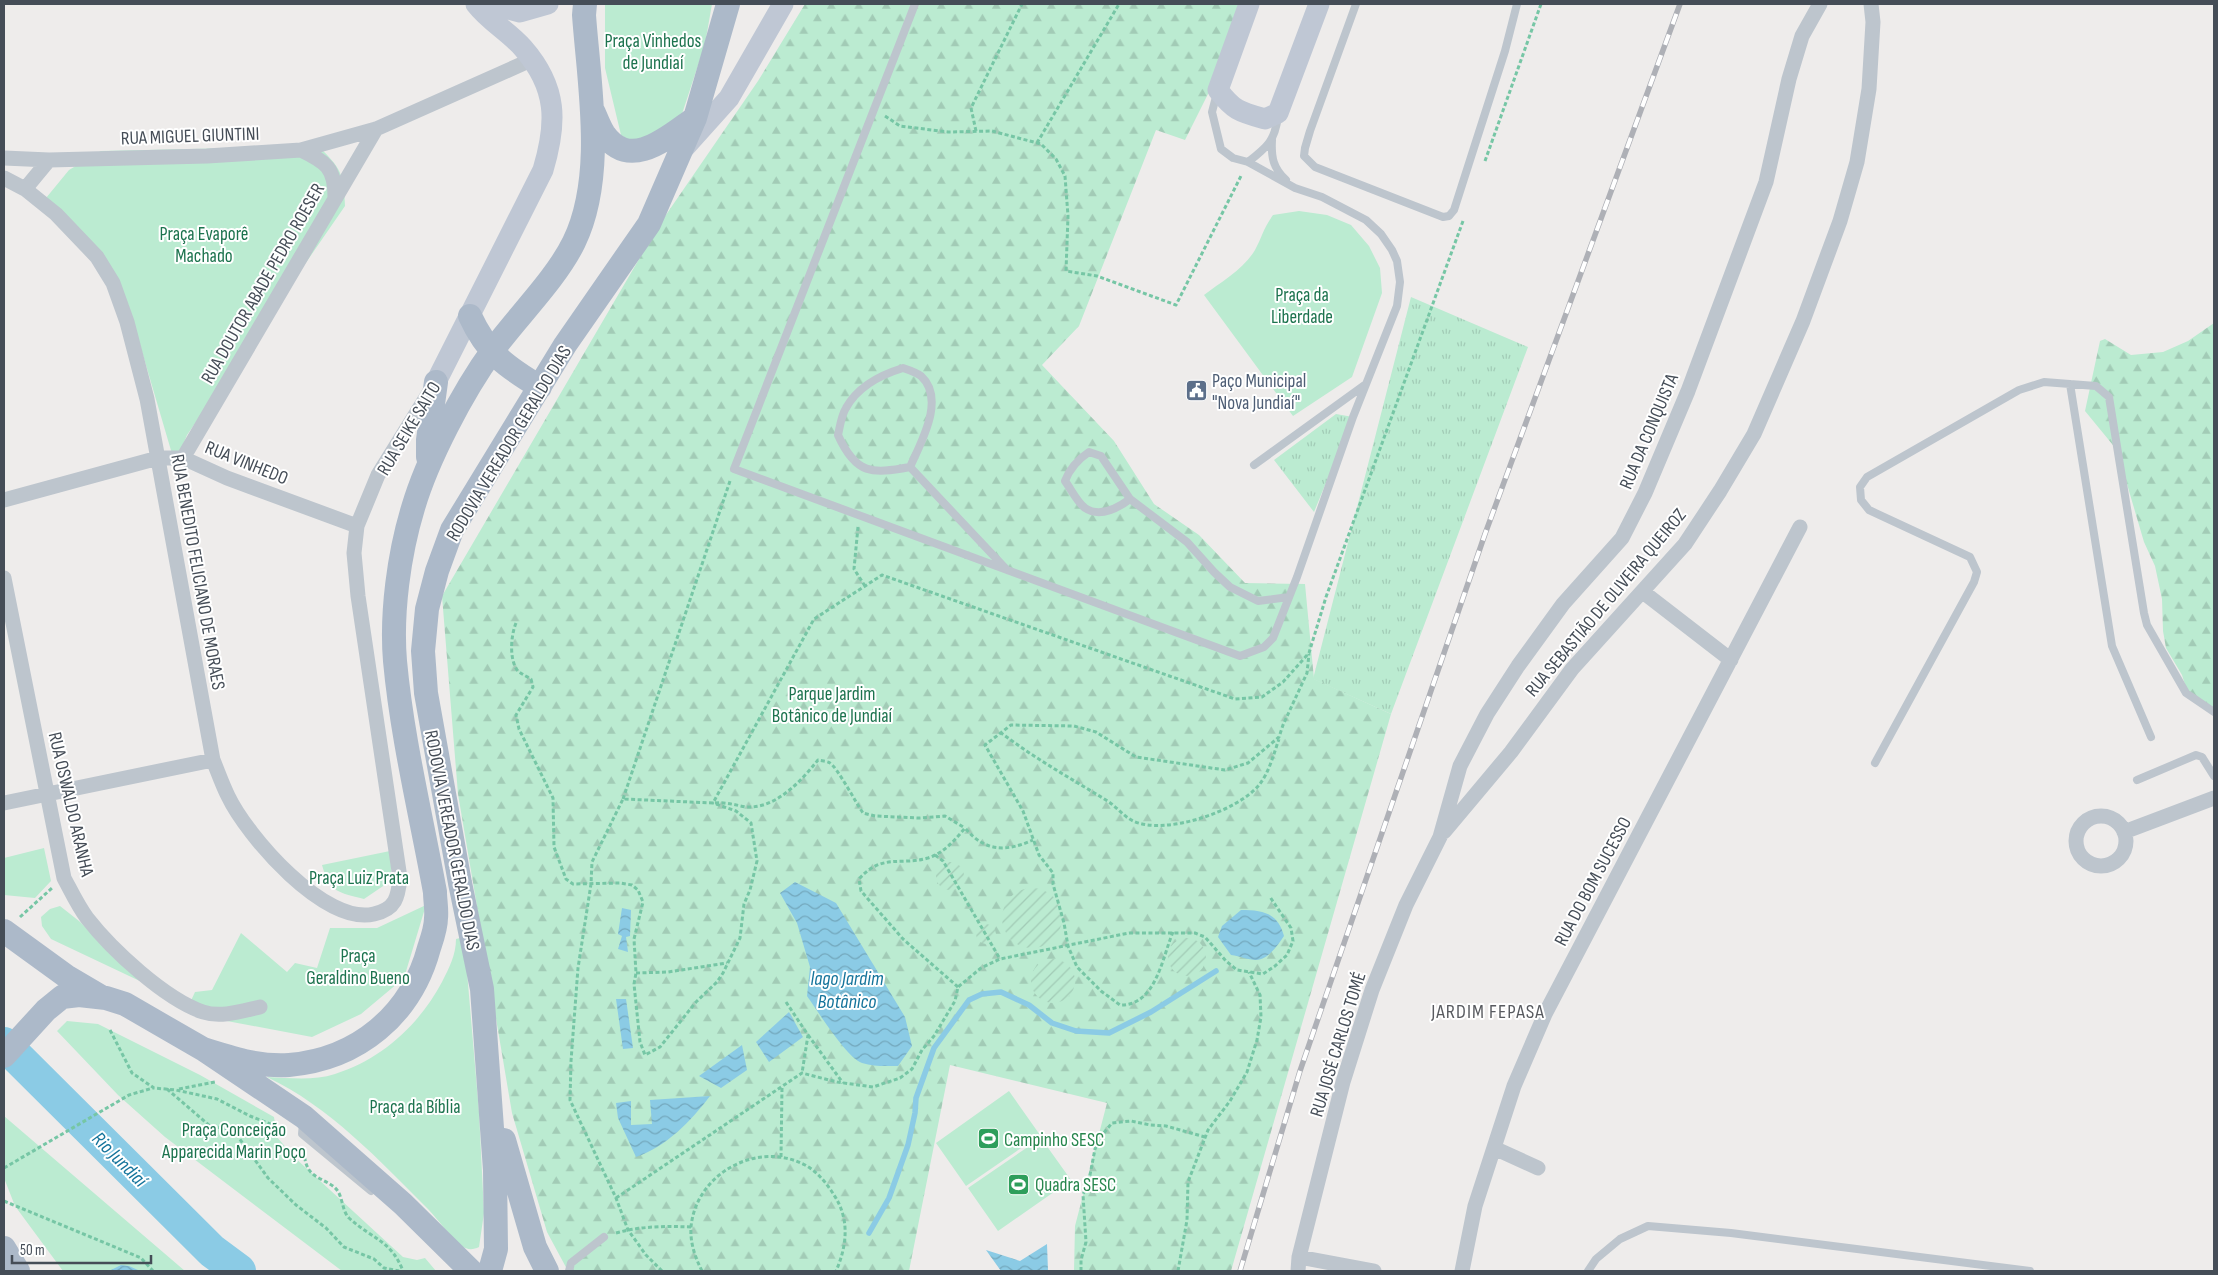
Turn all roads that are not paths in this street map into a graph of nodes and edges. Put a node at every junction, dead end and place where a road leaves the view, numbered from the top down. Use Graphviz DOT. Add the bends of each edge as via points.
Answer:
graph roads {
  1 [pos="476,4"];
  2 [pos="489,4"];
  3 [pos="548,4"];
  4 [pos="585,4"];
  5 [pos="728,4"];
  6 [pos="784,4"];
  7 [pos="915,4"];
  8 [pos="1249,4"];
  9 [pos="1319,4"];
  10 [pos="1356,4"];
  11 [pos="1517,4"];
  12 [pos="1820,4"];
  13 [pos="1871,4"];
  14 [pos="520,12"];
  15 [pos="527,54"];
  16 [pos="1218,90"];
  17 [pos="593,112"];
  18 [pos="1278,113"];
  19 [pos="696,118"];
  20 [pos="376,129"];
  21 [pos="1272,140"];
  22 [pos="683,149"];
  23 [pos="301,150"];
  24 [pos="4,158"];
  25 [pos="49,160"];
  26 [pos="1248,162"];
  27 [pos="4,178"];
  28 [pos="1295,188"];
  29 [pos="25,189"];
  30 [pos="335,197"];
  31 [pos="470,316"];
  32 [pos="492,352"];
  33 [pos="436,382"];
  34 [pos="1366,384"];
  35 [pos="2070,384"];
  36 [pos="540,387"];
  37 [pos="158,458"];
  38 [pos="183,458"];
  39 [pos="1254,465"];
  40 [pos="428,466"];
  41 [pos="910,467"];
  42 [pos="1130,499"];
  43 [pos="4,500"];
  44 [pos="357,526"];
  45 [pos="1800,527"];
  46 [pos="1008,571"];
  47 [pos="4,578"];
  48 [pos="1643,592"];
  49 [pos="1290,597"];
  50 [pos="1731,660"];
  51 [pos="2214,712"];
  52 [pos="2151,737"];
  53 [pos="214,760"];
  54 [pos="1875,763"];
  55 [pos="2214,776"];
  56 [pos="2137,780"];
  57 [pos="48,794"];
  58 [pos="2214,798"];
  59 [pos="4,803"];
  60 [pos="2124,832"];
  61 [pos="1440,837"];
  62 [pos="398,898"];
  63 [pos="4,931"];
  64 [pos="104,998"];
  65 [pos="260,1007"];
  66 [pos="203,1050"];
  67 [pos="4,1056"];
  68 [pos="490,1087"];
  69 [pos="295,1124"];
  70 [pos="1494,1148"];
  71 [pos="1538,1168"];
  72 [pos="377,1196"];
  73 [pos="604,1237"];
  74 [pos="4,1248"];
  75 [pos="1299,1264"];
  76 [pos="4,1269"];
  77 [pos="10,1271"];
  78 [pos="18,1271"];
  79 [pos="471,1271"];
  80 [pos="490,1271"];
  81 [pos="547,1271"];
  82 [pos="569,1271"];
  83 [pos="1374,1271"];
  84 [pos="1462,1271"];
  85 [pos="1588,1271"];
  86 [pos="2030,1271"];
  1 -- 15 [label="main road, RUA SEIKE SAITO"];
  2 -- 14 [label="main road"];
  3 -- 14 [label="main road"];
  4 -- 17 [label="main road, RODOVIA VEREADOR GERALDO DIAS"];
  5 -- 19 [label="main road, RODOVIA VEREADOR GERALDO DIAS"];
  6 -- 22 [label="main road" via="729,98"];
  7 -- 46 [label="lane" via="734,469"];
  8 -- 16 [label="main road"];
  9 -- 18 [label="main road"];
  10 -- 11 [label="lane" via="1304,156 1315,167 1449,216 1454,210 1505,51"];
  12 -- 61 [label="street, RUA DA CONQUISTA" via="1802,36 1766,182 1688,391 1645,493 1622,538 1563,604 1487,714 1460,766"];
  13 -- 48 [label="street, RUA SEBASTIÃO DE OLIVEIRA QUEIROZ" via="1869,89 1857,162 1840,221 1803,321 1754,434 1685,544"];
  14 -- 15 [label="street" via="518,28"];
  15 -- 20 [label="street, RUA MIGUEL GIUNTINI"];
  15 -- 31 [label="main road, RUA SEIKE SAITO" via="544,81 552,104 551,142 527,205"];
  16 -- 18 [label="main road" via="1230,106 1243,112 1265,119"];
  16 -- 26 [label="lane" via="1212,112 1221,149 1233,158"];
  17 -- 19 [label="main road" via="612,143 621,149 636,151 650,149"];
  17 -- 32 [label="main road, RODOVIA VEREADOR GERALDO DIAS" via="590,179 574,241 558,267"];
  18 -- 21 [label="lane"];
  19 -- 22 [label="main road, RODOVIA VEREADOR GERALDO DIAS"];
  20 -- 23 [label="street, RUA MIGUEL GIUNTINI"];
  20 -- 30 [label="street, RUA DOUTOR ABADE PEDRO ROESER"];
  21 -- 26 [label="lane"];
  21 -- 28 [label="lane" via="1272,158 1280,175"];
  22 -- 36 [label="main road, RODOVIA VEREADOR GERALDO DIAS" via="649,224 565,345"];
  23 -- 25 [label="street, RUA MIGUEL GIUNTINI"];
  23 -- 30 [label="street" via="329,168 335,179"];
  24 -- 25 [label="street, RUA MIGUEL GIUNTINI"];
  25 -- 29 [label="street"];
  26 -- 28 [label="lane"];
  27 -- 29 [label="street, RUA BENEDITO FELICIANO DE MORAES"];
  28 -- 34 [label="lane" via="1322,197 1366,220 1381,234 1397,261 1400,282 1397,306"];
  29 -- 37 [label="street, RUA BENEDITO FELICIANO DE MORAES" via="81,238 113,283 147,399"];
  30 -- 38 [label="street, RUA DOUTOR ABADE PEDRO ROESER"];
  31 -- 32 [label="main road"];
  31 -- 33 [label="main road, RUA SEIKE SAITO"];
  32 -- 36 [label="main road" via="509,368"];
  32 -- 40 [label="main road, RODOVIA VEREADOR GERALDO DIAS" via="464,395"];
  33 -- 40 [label="main road"];
  33 -- 44 [label="street, RUA SEIKE SAITO" via="378,475"];
  34 -- 39 [label="lane"];
  34 -- 49 [label="lane"];
  35 -- 51 [label="lane" via="2096,386 2109,397 2147,625 2186,693"];
  35 -- 52 [label="lane" via="2112,646"];
  35 -- 54 [label="lane" via="2044,382 2018,390 1867,478 1860,487 1861,500 1869,510 1970,557 1977,572"];
  36 -- 68 [label="main road, RODOVIA VEREADOR GERALDO DIAS" via="452,530 427,609 423,651 432,729 482,989"];
  37 -- 38 [label="street, RUA VINHEDO"];
  37 -- 43 [label="street, RUA VINHEDO"];
  37 -- 53 [label="street, RUA BENEDITO FELICIANO DE MORAES"];
  38 -- 44 [label="street, RUA VINHEDO" via="227,478"];
  40 -- 66 [label="main road, RODOVIA VEREADOR GERALDO DIAS" via="412,509 399,576 395,618 395,660 402,711 435,892 436,920 415,988 387,1021 348,1049 329,1057 288,1065 262,1064 242,1062"];
  41 -- 41 [label="lane" via="880,472 858,465 844,450 838,435 845,409 859,390 881,374 903,368 921,377 932,396 930,422"];
  41 -- 46 [label="lane"];
  42 -- 42 [label="lane" via="1118,508 1094,511 1085,508 1065,481 1078,460 1089,452 1101,456"];
  42 -- 49 [label="lane" via="1187,542 1230,586 1258,601"];
  44 -- 62 [label="street, RUA SEIKE SAITO" via="354,553 358,596 400,878"];
  45 -- 50 [label="street, RUA DO BOM SUCESSO"];
  46 -- 49 [label="lane" via="1240,656 1264,647 1273,638"];
  47 -- 57 [label="street, RUA OSWALDO ARANHA"];
  48 -- 50 [label="street"];
  48 -- 61 [label="street, RUA SEBASTIÃO DE OLIVEIRA QUEIROZ" via="1572,669 1511,752"];
  50 -- 70 [label="street, RUA DO BOM SUCESSO" via="1545,1014 1514,1086"];
  53 -- 57 [label="street"];
  53 -- 62 [label="street, RUA BENEDITO FELICIANO DE MORAES" via="228,797 255,837 294,879 317,896 355,916 381,912"];
  55 -- 56 [label="lane" via="2202,757 2196,756"];
  57 -- 59 [label="street"];
  57 -- 65 [label="street, RUA OSWALDO ARANHA" via="64,878 86,917 123,957 176,999 204,1012 226,1014"];
  58 -- 60 [label="street"];
  61 -- 75 [label="street, RUA JOSÉ CARLOS TOMÉ" via="1406,905 1372,990 1343,1082"];
  63 -- 64 [label="main road" via="66,976"];
  64 -- 66 [label="main road" via="125,1004"];
  64 -- 67 [label="main road" via="62,997"];
  66 -- 69 [label="main road"];
  68 -- 80 [label="main road, RODOVIA VEREADOR GERALDO DIAS" via="496,1249"];
  68 -- 81 [label="main road" via="524,1212"];
  69 -- 72 [label="lane" via="302,1134"];
  69 -- 79 [label="main road"];
  70 -- 71 [label="street"];
  70 -- 84 [label="street, RUA DO BOM SUCESSO" via="1475,1206"];
  73 -- 82 [label="lane" via="570,1263"];
  74 -- 78 [label="main road"];
  75 -- 83 [label="street"];
  76 -- 77 [label="main road"];
  85 -- 86 [label="lane" via="1596,1259 1620,1239 1648,1226 1731,1233"];
}
